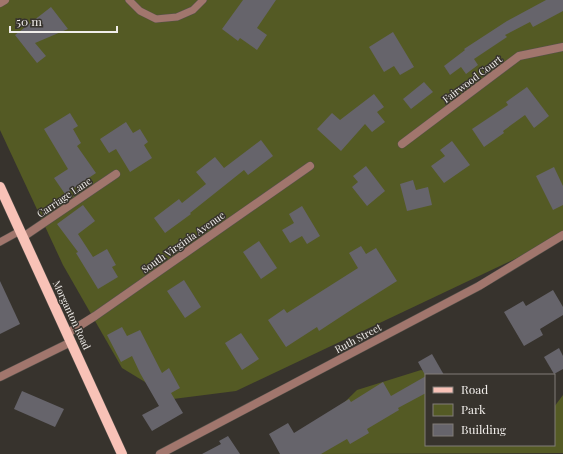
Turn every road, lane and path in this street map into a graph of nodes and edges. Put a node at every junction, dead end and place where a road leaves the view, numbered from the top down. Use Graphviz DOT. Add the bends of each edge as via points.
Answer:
graph roads {
  1 [pos="4,0"];
  2 [pos="130,0"];
  3 [pos="203,0"];
  4 [pos="0,3"];
  5 [pos="563,47"];
  6 [pos="402,144"];
  7 [pos="310,166"];
  8 [pos="116,174"];
  9 [pos="0,187"];
  10 [pos="22,234"];
  11 [pos="563,235"];
  12 [pos="0,242"];
  13 [pos="70,338"];
  14 [pos="0,377"];
  15 [pos="122,454"];
  16 [pos="160,454"];
  1 -- 4 [label="street"];
  2 -- 3 [label="lane" via="140,11 156,19 177,17 193,10"];
  5 -- 6 [label="street, Fairwood Court" via="519,56"];
  7 -- 13 [label="street, South Virginia Avenue" via="95,316"];
  8 -- 10 [label="street, Carriage Lane"];
  9 -- 10 [label="main road, Morganton Road"];
  10 -- 12 [label="lane"];
  10 -- 13 [label="main road, Morganton Road"];
  11 -- 16 [label="street, Ruth Street" via="479,286"];
  13 -- 14 [label="street, South Virginia Avenue"];
  13 -- 15 [label="main road, Morganton Road"];
}
